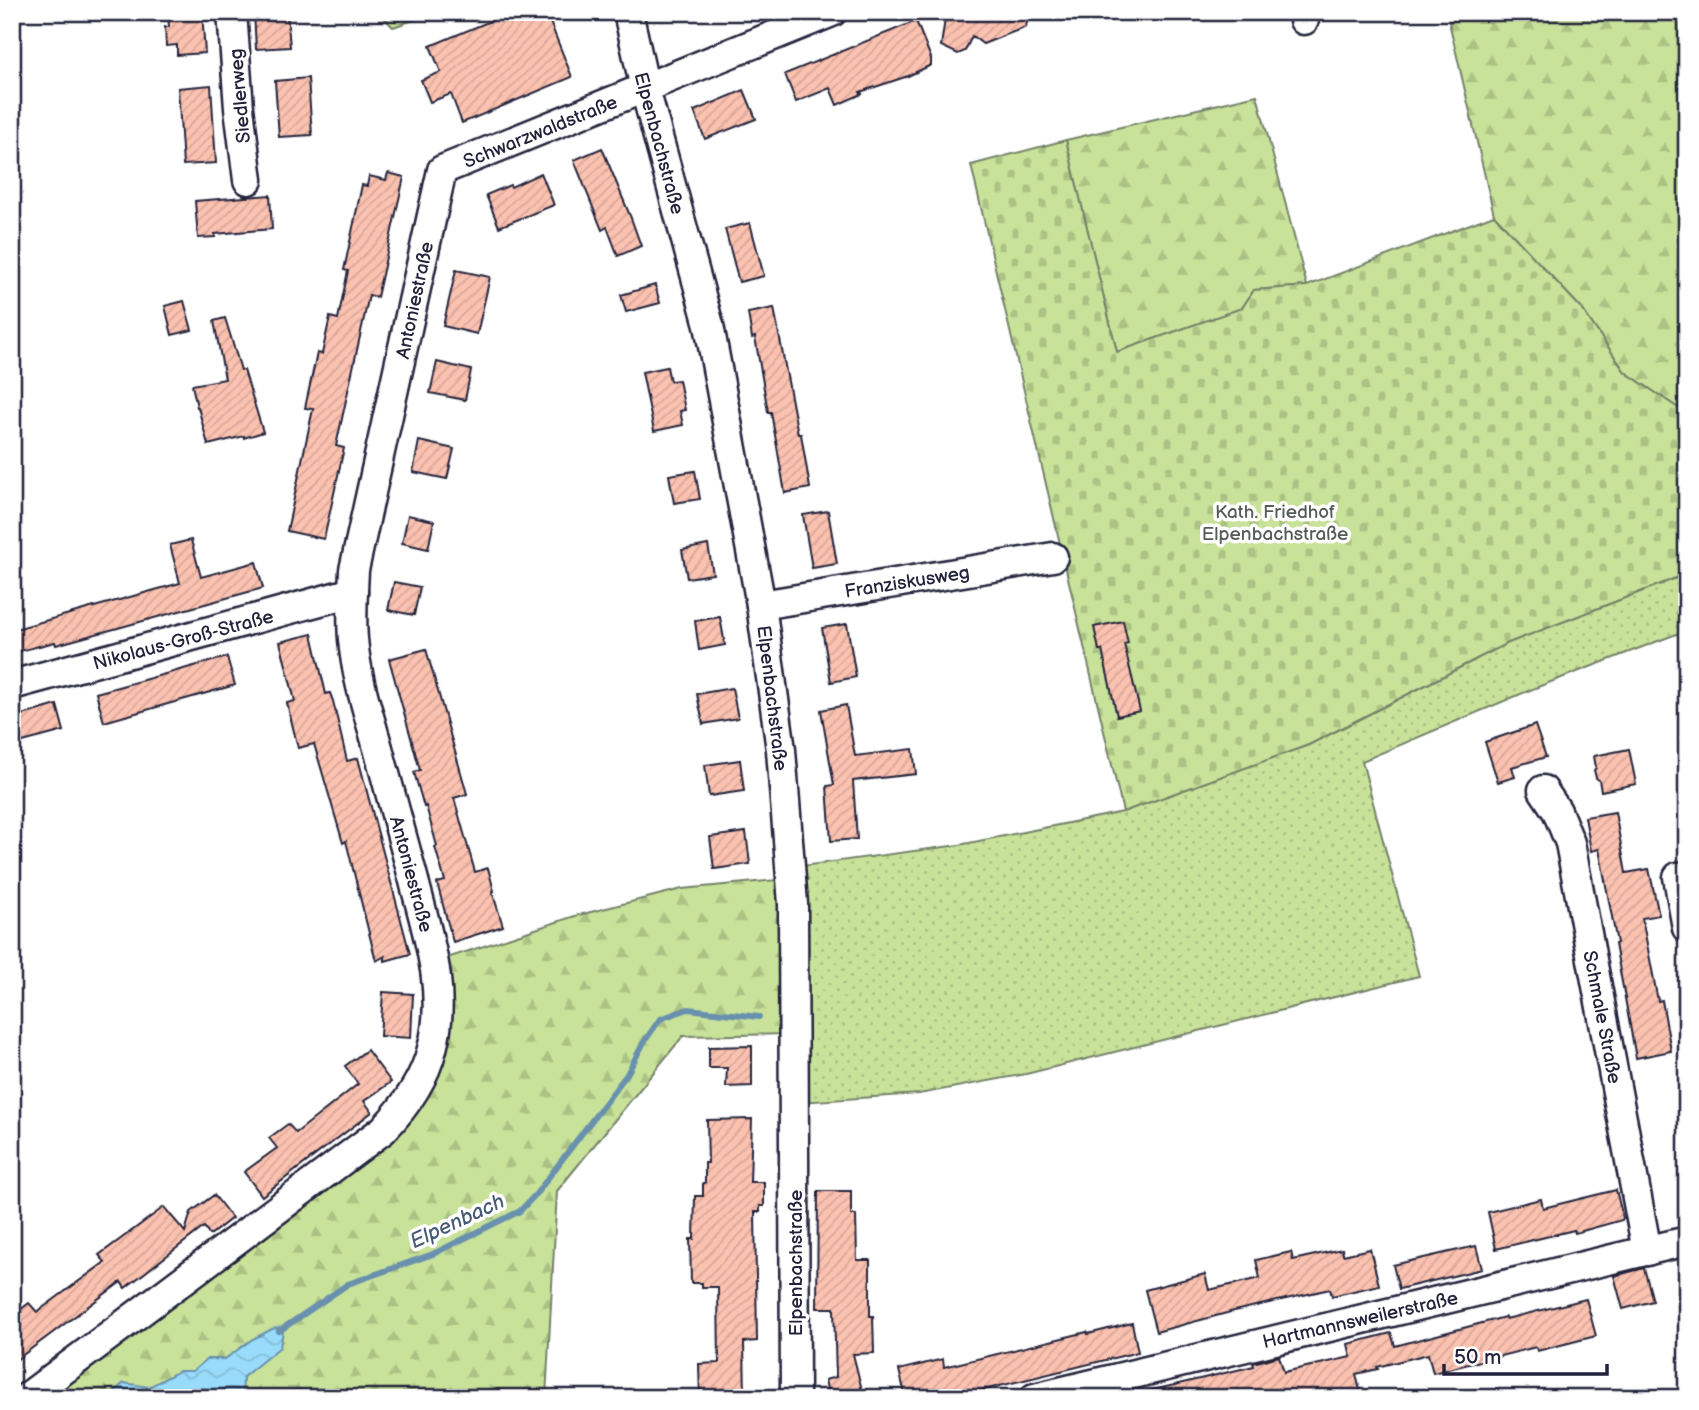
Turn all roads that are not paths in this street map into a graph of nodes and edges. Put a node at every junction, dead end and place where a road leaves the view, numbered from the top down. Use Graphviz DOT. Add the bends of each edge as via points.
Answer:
graph roads {
  1 [pos="232,12"];
  2 [pos="628,12"];
  3 [pos="832,12"];
  4 [pos="645,89"];
  5 [pos="442,170"];
  6 [pos="248,180"];
  7 [pos="1053,557"];
  8 [pos="353,592"];
  9 [pos="761,605"];
  10 [pos="12,685"];
  11 [pos="1543,790"];
  12 [pos="1687,876"];
  13 [pos="1687,928"];
  14 [pos="1687,1241"];
  15 [pos="1647,1251"];
  16 [pos="26,1398"];
  17 [pos="795,1398"];
  18 [pos="1034,1398"];
  1 -- 6 [label="street, Siedlerweg"];
  2 -- 4 [label="street, Elpenbachstraße"];
  3 -- 4 [label="street, Schwarzwaldstraße"];
  4 -- 5 [label="street, Schwarzwaldstraße"];
  4 -- 9 [label="street, Elpenbachstraße" via="709,325"];
  5 -- 8 [label="street, Antoniestraße" via="354,570"];
  7 -- 9 [label="street, Franziskusweg"];
  8 -- 10 [label="street, Nikolaus-Groß-Straße"];
  8 -- 16 [label="street, Antoniestraße" via="353,639 363,695 435,962 437,1020 423,1075 409,1101 383,1130"];
  9 -- 17 [label="street, Elpenbachstraße" via="781,750 793,904"];
  11 -- 15 [label="street, Schmale Straße" via="1558,811 1570,843"];
  12 -- 13 [label="street" via="1678,877"];
  14 -- 15 [label="street, Hartmannsweilerstraße"];
  15 -- 18 [label="street, Hartmannsweilerstraße"];
}
